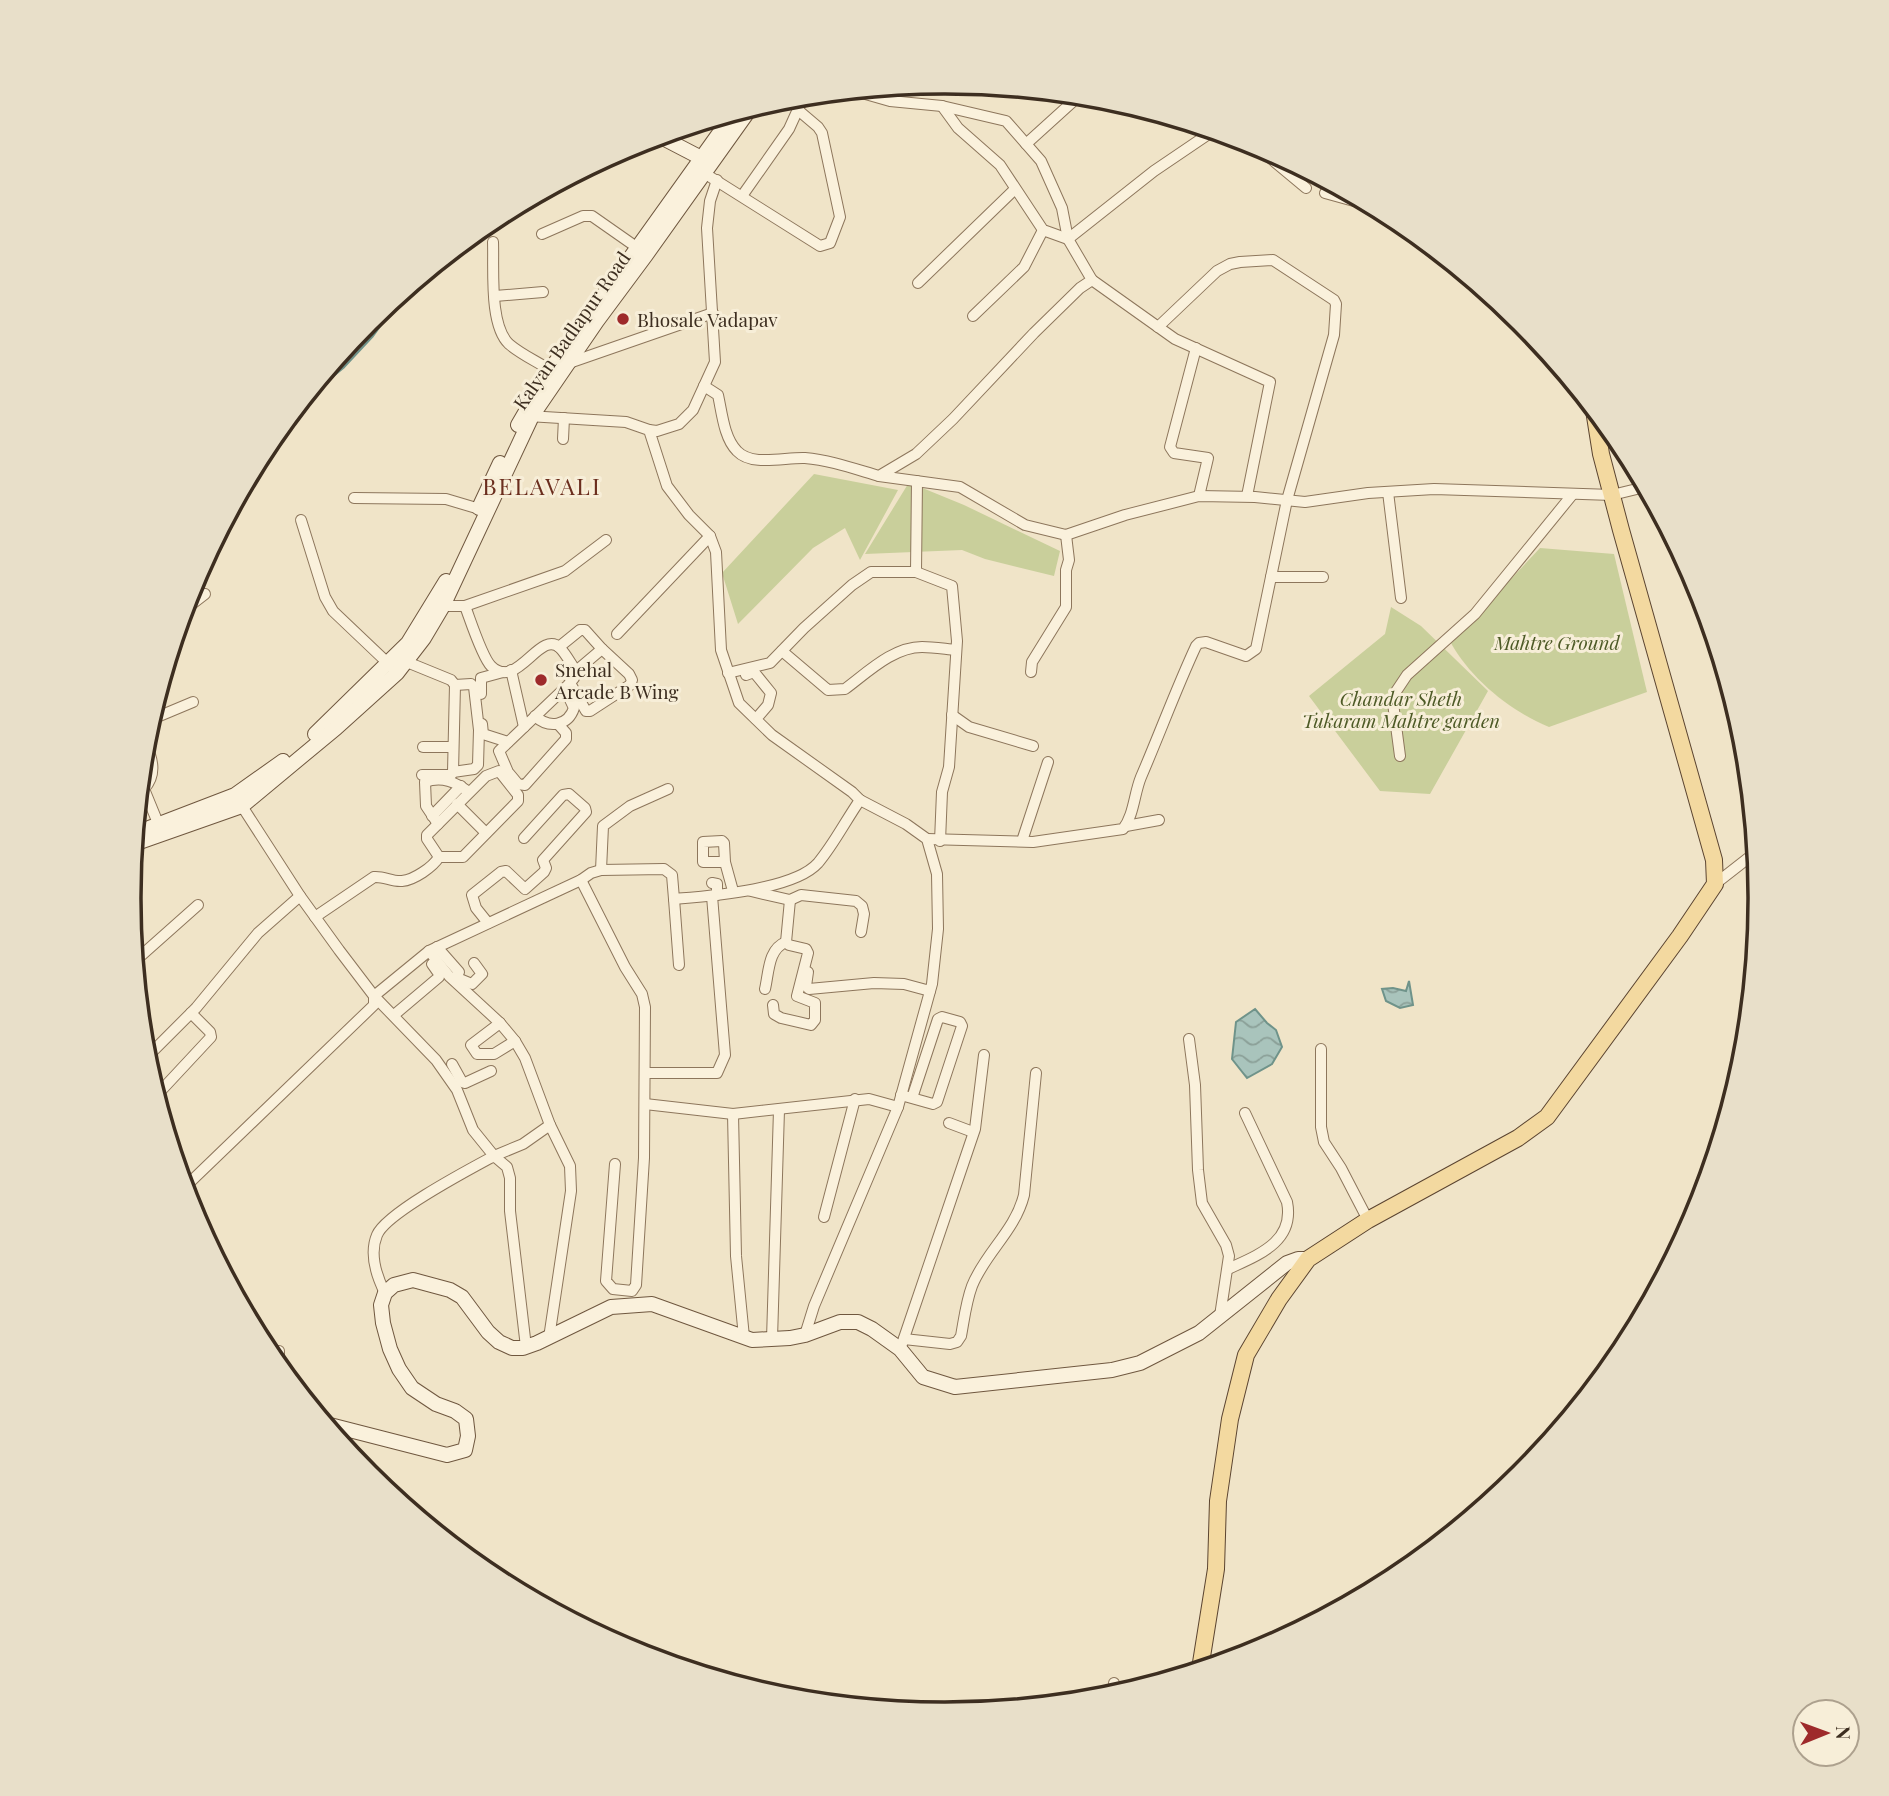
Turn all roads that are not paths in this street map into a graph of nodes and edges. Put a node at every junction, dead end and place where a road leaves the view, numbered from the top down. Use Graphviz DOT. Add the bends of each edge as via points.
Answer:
graph roads {
  1 [pos="877,97"];
  2 [pos="1070,105"];
  3 [pos="942,106"];
  4 [pos="798,110"];
  5 [pos="741,121"];
  6 [pos="728,125"];
  7 [pos="1204,137"];
  8 [pos="670,143"];
  9 [pos="1026,144"];
  10 [pos="708,168"];
  11 [pos="1285,170"];
  12 [pos="1015,188"];
  13 [pos="1306,188"];
  14 [pos="1325,193"];
  15 [pos="742,196"];
  16 [pos="1334,196"];
  17 [pos="1043,230"];
  18 [pos="542,234"];
  19 [pos="1068,239"];
  20 [pos="493,242"];
  21 [pos="642,252"];
  22 [pos="1092,280"];
  23 [pos="918,282"];
  24 [pos="495,296"];
  25 [pos="543,296"];
  26 [pos="713,313"];
  27 [pos="973,316"];
  28 [pos="1158,327"];
  29 [pos="1196,348"];
  30 [pos="558,368"];
  31 [pos="704,386"];
  32 [pos="527,416"];
  33 [pos="564,418"];
  34 [pos="649,430"];
  35 [pos="1599,432"];
  36 [pos="562,439"];
  37 [pos="879,476"];
  38 [pos="917,481"];
  39 [pos="1636,489"];
  40 [pos="1388,492"];
  41 [pos="1572,495"];
  42 [pos="1612,495"];
  43 [pos="1199,496"];
  44 [pos="1247,496"];
  45 [pos="354,498"];
  46 [pos="1287,500"];
  47 [pos="484,510"];
  48 [pos="301,520"];
  49 [pos="1066,535"];
  50 [pos="710,536"];
  51 [pos="606,540"];
  52 [pos="916,572"];
  53 [pos="1271,577"];
  54 [pos="1324,577"];
  55 [pos="205,594"];
  56 [pos="199,598"];
  57 [pos="1401,598"];
  58 [pos="436,606"];
  59 [pos="464,606"];
  60 [pos="618,634"];
  61 [pos="559,647"];
  62 [pos="602,649"];
  63 [pos="956,650"];
  64 [pos="782,651"];
  65 [pos="397,664"];
  66 [pos="507,671"];
  67 [pos="576,671"];
  68 [pos="1031,672"];
  69 [pos="729,676"];
  70 [pos="455,685"];
  71 [pos="567,686"];
  72 [pos="193,702"];
  73 [pos="162,715"];
  74 [pos="952,715"];
  75 [pos="536,716"];
  76 [pos="756,719"];
  77 [pos="477,724"];
  78 [pos="558,724"];
  79 [pos="454,725"];
  80 [pos="524,727"];
  81 [pos="508,742"];
  82 [pos="1033,746"];
  83 [pos="1400,756"];
  84 [pos="1048,762"];
  85 [pos="152,766"];
  86 [pos="453,772"];
  87 [pos="422,775"];
  88 [pos="150,783"];
  89 [pos="465,789"];
  90 [pos="668,789"];
  91 [pos="148,798"];
  92 [pos="860,800"];
  93 [pos="239,801"];
  94 [pos="457,804"];
  95 [pos="435,820"];
  96 [pos="1159,820"];
  97 [pos="1126,826"];
  98 [pos="160,830"];
  99 [pos="144,833"];
  100 [pos="486,833"];
  101 [pos="524,838"];
  102 [pos="144,839"];
  103 [pos="927,839"];
  104 [pos="940,841"];
  105 [pos="1022,841"];
  106 [pos="439,857"];
  107 [pos="1747,860"];
  108 [pos="725,862"];
  109 [pos="601,870"];
  110 [pos="544,872"];
  111 [pos="581,880"];
  112 [pos="712,883"];
  113 [pos="1716,884"];
  114 [pos="525,889"];
  115 [pos="558,891"];
  116 [pos="733,891"];
  117 [pos="751,891"];
  118 [pos="715,895"];
  119 [pos="300,896"];
  120 [pos="674,899"];
  121 [pos="790,900"];
  122 [pos="531,904"];
  123 [pos="198,905"];
  124 [pos="315,916"];
  125 [pos="488,923"];
  126 [pos="861,932"];
  127 [pos="786,942"];
  128 [pos="430,951"];
  129 [pos="143,954"];
  130 [pos="811,955"];
  131 [pos="474,963"];
  132 [pos="679,965"];
  133 [pos="454,974"];
  134 [pos="765,989"];
  135 [pos="930,991"];
  136 [pos="374,996"];
  137 [pos="773,1005"];
  138 [pos="191,1013"];
  139 [pos="394,1015"];
  140 [pos="500,1023"];
  141 [pos="1189,1039"];
  142 [pos="515,1041"];
  143 [pos="155,1049"];
  144 [pos="1321,1049"];
  145 [pos="984,1055"];
  146 [pos="451,1064"];
  147 [pos="491,1071"];
  148 [pos="645,1073"];
  149 [pos="1036,1073"];
  150 [pos="164,1088"];
  151 [pos="906,1097"];
  152 [pos="855,1100"];
  153 [pos="645,1104"];
  154 [pos="898,1107"];
  155 [pos="779,1110"];
  156 [pos="1245,1113"];
  157 [pos="733,1114"];
  158 [pos="949,1123"];
  159 [pos="550,1125"];
  160 [pos="973,1132"];
  161 [pos="494,1156"];
  162 [pos="615,1164"];
  163 [pos="193,1180"];
  164 [pos="824,1217"];
  165 [pos="1368,1220"];
  166 [pos="1308,1259"];
  167 [pos="1228,1269"];
  168 [pos="385,1293"];
  169 [pos="1220,1316"];
  170 [pos="805,1335"];
  171 [pos="744,1337"];
  172 [pos="549,1338"];
  173 [pos="772,1339"];
  174 [pos="902,1344"];
  175 [pos="526,1347"];
  176 [pos="340,1427"];
  177 [pos="1202,1659"];
  1 -- 3 [label="street"];
  2 -- 9 [label="street"];
  3 -- 9 [label="street" via="1006,121"];
  3 -- 12 [label="street" via="958,128 1000,165"];
  4 -- 15 [label="street"];
  4 -- 15 [label="street" via="822,133 840,216 830,243 820,246"];
  5 -- 10 [label="street, Kalyan Badlapur Road"];
  6 -- 10 [label="street"];
  7 -- 19 [label="street"];
  8 -- 10 [label="street"];
  9 -- 19 [label="street" via="1052,185"];
  10 -- 15 [label="street"];
  10 -- 21 [label="street, Kalyan Badlapur Road"];
  10 -- 26 [label="street"];
  11 -- 13 [label="street"];
  12 -- 17 [label="street"];
  12 -- 23 [label="street"];
  14 -- 16 [label="street"];
  17 -- 19 [label="street"];
  17 -- 27 [label="street" via="1024,267"];
  18 -- 21 [label="street" via="592,216"];
  19 -- 22 [label="street"];
  20 -- 24 [label="street"];
  21 -- 30 [label="street, Kalyan Badlapur Road"];
  22 -- 28 [label="street"];
  22 -- 37 [label="street" via="916,454"];
  24 -- 25 [label="street"];
  24 -- 30 [label="street" via="499,332 505,339"];
  26 -- 30 [label="street"];
  26 -- 31 [label="street" via="715,362"];
  28 -- 29 [label="street"];
  28 -- 46 [label="street" via="1217,271 1240,262 1273,261 1334,300 1334,335"];
  29 -- 43 [label="street" via="1170,447 1174,453 1208,458"];
  29 -- 44 [label="street" via="1270,382"];
  30 -- 32 [label="street, Kalyan Badlapur Road"];
  31 -- 34 [label="street" via="693,410 679,424"];
  31 -- 37 [label="street" via="718,395 728,437 744,457 804,458"];
  32 -- 33 [label="street"];
  32 -- 47 [label="street, Kalyan Badlapur Road"];
  33 -- 34 [label="street" via="626,422"];
  33 -- 36 [label="street"];
  34 -- 50 [label="street" via="667,485"];
  35 -- 42 [label="main road"];
  37 -- 38 [label="street"];
  38 -- 49 [label="street" via="960,487 1025,525"];
  38 -- 52 [label="street"];
  39 -- 42 [label="street"];
  40 -- 41 [label="street" via="1433,489"];
  40 -- 46 [label="street"];
  40 -- 57 [label="street"];
  41 -- 42 [label="street"];
  41 -- 83 [label="street" via="1475,614 1407,676 1395,693"];
  42 -- 113 [label="main road" via="1714,860"];
  43 -- 44 [label="street"];
  43 -- 49 [label="street"];
  44 -- 46 [label="street"];
  45 -- 47 [label="street" via="446,499"];
  46 -- 53 [label="street"];
  47 -- 58 [label="street, Kalyan Badlapur Road"];
  48 -- 65 [label="street" via="324,597 333,611"];
  49 -- 68 [label="street" via="1066,607 1032,662"];
  50 -- 60 [label="street"];
  50 -- 69 [label="street" via="716,552 721,650"];
  51 -- 59 [label="street" via="565,571"];
  52 -- 63 [label="street" via="952,586"];
  52 -- 64 [label="street" via="871,572"];
  53 -- 54 [label="street"];
  53 -- 97 [label="street" via="1252,654 1206,642 1196,646 1170,702"];
  55 -- 56 [label="street"];
  58 -- 59 [label="street"];
  58 -- 65 [label="street, Kalyan Badlapur Road"];
  59 -- 66 [label="street" via="488,663"];
  61 -- 62 [label="street" via="585,630"];
  61 -- 66 [label="street" via="544,644 527,662"];
  61 -- 67 [label="street"];
  62 -- 67 [label="street"];
  62 -- 71 [label="street" via="629,674 630,685 590,712"];
  63 -- 64 [label="street" via="904,649 838,691 828,690"];
  63 -- 74 [label="street"];
  64 -- 69 [label="street" via="770,663"];
  65 -- 70 [label="street"];
  65 -- 93 [label="street, Kalyan Badlapur Road"];
  66 -- 80 [label="street"];
  66 -- 81 [label="street" via="481,678 480,709 483,734"];
  67 -- 71 [label="street"];
  69 -- 76 [label="street" via="739,703"];
  69 -- 76 [label="street" via="737,680 754,672 771,693"];
  70 -- 77 [label="street" via="474,687"];
  70 -- 79 [label="street"];
  71 -- 75 [label="street"];
  71 -- 78 [label="street" via="574,708 571,716"];
  72 -- 73 [label="street"];
  74 -- 82 [label="street" via="969,727"];
  74 -- 104 [label="street"];
  75 -- 78 [label="street" via="543,723"];
  75 -- 80 [label="street"];
  76 -- 92 [label="street"];
  77 -- 79 [label="street"];
  77 -- 86 [label="street" via="478,765"];
  78 -- 81 [label="street" via="566,739 525,785 518,784 501,759 499,751"];
  79 -- 86 [label="street" via="436,744"];
  80 -- 81 [label="street"];
  84 -- 105 [label="street"];
  85 -- 88 [label="street"];
  86 -- 87 [label="street"];
  89 -- 94 [label="street"];
  89 -- 95 [label="street"];
  89 -- 95 [label="street" via="448,780 425,782 426,806"];
  89 -- 100 [label="street" via="499,771 518,796"];
  90 -- 109 [label="street" via="630,806 603,826"];
  91 -- 98 [label="street"];
  92 -- 103 [label="street"];
  92 -- 117 [label="street" via="817,864"];
  93 -- 98 [label="street, Kalyan Badlapur Road"];
  93 -- 119 [label="street"];
  94 -- 95 [label="street"];
  94 -- 100 [label="street"];
  95 -- 106 [label="street" via="427,839"];
  96 -- 97 [label="street"];
  97 -- 105 [label="street"];
  98 -- 99 [label="street"];
  98 -- 102 [label="street"];
  100 -- 106 [label="street" via="463,857"];
  101 -- 110 [label="street" via="563,795 569,794 585,808 543,860"];
  103 -- 104 [label="street"];
  103 -- 135 [label="street" via="937,874 938,915"];
  104 -- 105 [label="street"];
  106 -- 124 [label="street" via="434,865 402,881 374,877"];
  107 -- 113 [label="street"];
  108 -- 116 [label="street"];
  109 -- 111 [label="street"];
  109 -- 120 [label="street" via="664,869 672,875"];
  110 -- 114 [label="street"];
  110 -- 115 [label="street"];
  111 -- 115 [label="street"];
  111 -- 148 [label="street" via="642,994"];
  112 -- 118 [label="street" via="717,884"];
  113 -- 165 [label="main road" via="1547,1117 1518,1138"];
  114 -- 122 [label="street"];
  114 -- 125 [label="street" via="506,871 472,895"];
  115 -- 122 [label="street"];
  116 -- 117 [label="street"];
  116 -- 118 [label="street"];
  117 -- 121 [label="street"];
  118 -- 120 [label="street"];
  118 -- 148 [label="street" via="723,1062 717,1073"];
  119 -- 124 [label="street"];
  119 -- 138 [label="street" via="258,933"];
  120 -- 132 [label="street"];
  121 -- 126 [label="street" via="801,895 856,901 864,914"];
  121 -- 127 [label="street"];
  122 -- 125 [label="street"];
  123 -- 129 [label="street"];
  124 -- 136 [label="street"];
  125 -- 128 [label="street"];
  127 -- 134 [label="street" via="773,951"];
  127 -- 137 [label="street" via="808,953 797,996 815,1003 815,1020 811,1025 781,1018 774,1014"];
  128 -- 133 [label="street"];
  128 -- 136 [label="street"];
  128 -- 139 [label="street" via="439,977"];
  130 -- 135 [label="street" via="809,989 874,983"];
  131 -- 133 [label="street" via="482,974 472,984"];
  133 -- 140 [label="street"];
  135 -- 151 [label="street"];
  136 -- 139 [label="street"];
  136 -- 163 [label="street" via="374,1004"];
  138 -- 143 [label="street"];
  138 -- 150 [label="street" via="211,1037"];
  139 -- 146 [label="street"];
  140 -- 142 [label="street"];
  140 -- 142 [label="street" via="471,1047 477,1054 494,1054"];
  141 -- 167 [label="street" via="1199,1187 1202,1203 1226,1245"];
  142 -- 159 [label="street"];
  144 -- 165 [label="street" via="1324,1142"];
  145 -- 160 [label="street"];
  146 -- 147 [label="street" via="466,1083"];
  146 -- 161 [label="street" via="473,1130"];
  148 -- 153 [label="street"];
  149 -- 174 [label="street" via="1021,1210 972,1285 961,1336 950,1344"];
  151 -- 151 [label="street" via="937,1102 960,1022 938,1019"];
  151 -- 154 [label="street"];
  152 -- 154 [label="street"];
  152 -- 155 [label="street"];
  152 -- 164 [label="street"];
  153 -- 157 [label="street"];
  153 -- 162 [label="street" via="636,1285 632,1291 613,1289 606,1281"];
  154 -- 170 [label="street"];
  155 -- 157 [label="street"];
  155 -- 173 [label="street"];
  156 -- 167 [label="street" via="1290,1214 1287,1228 1264,1253"];
  157 -- 171 [label="street" via="736,1256"];
  158 -- 160 [label="street"];
  159 -- 161 [label="street"];
  159 -- 172 [label="street" via="570,1166 572,1181"];
  160 -- 174 [label="street"];
  161 -- 168 [label="street" via="415,1201 378,1232 374,1245 377,1276"];
  161 -- 175 [label="street" via="507,1167 510,1178"];
  165 -- 166 [label="main road"];
  166 -- 169 [label="street" via="1287,1263"];
  166 -- 177 [label="main road" via="1246,1355 1230,1419 1218,1501 1216,1569"];
  167 -- 169 [label="street"];
  168 -- 175 [label="street" via="413,1280 450,1290 462,1297 499,1342 512,1348"];
  168 -- 176 [label="street" via="383,1323 399,1369 412,1388 466,1419 465,1450 447,1455"];
  169 -- 174 [label="street" via="1199,1334 1140,1363 955,1387 923,1377"];
  170 -- 173 [label="street"];
  170 -- 174 [label="street" via="840,1322 858,1322"];
  171 -- 172 [label="street" via="652,1304 611,1307"];
  171 -- 173 [label="street"];
  172 -- 175 [label="street"];
}
